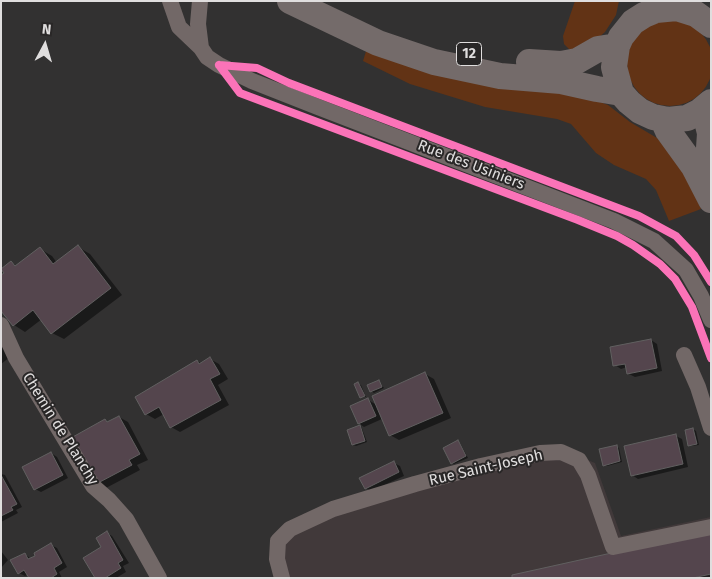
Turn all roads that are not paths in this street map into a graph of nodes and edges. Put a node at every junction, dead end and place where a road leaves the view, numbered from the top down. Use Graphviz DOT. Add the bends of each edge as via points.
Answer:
graph roads {
  1 [pos="170,1"];
  2 [pos="200,1"];
  3 [pos="290,1"];
  4 [pos="327,1"];
  5 [pos="675,5"];
  6 [pos="632,11"];
  7 [pos="711,25"];
  8 [pos="617,46"];
  9 [pos="201,48"];
  10 [pos="621,93"];
  11 [pos="708,105"];
  12 [pos="663,120"];
  13 [pos="711,173"];
  14 [pos="711,200"];
  15 [pos="711,320"];
  16 [pos="1,325"];
  17 [pos="684,355"];
  18 [pos="711,428"];
  19 [pos="711,526"];
  20 [pos="160,578"];
  21 [pos="282,578"];
  1 -- 9 [label="street, Rue des Usiniers" via="179,27"];
  2 -- 9 [label="street"];
  3 -- 10 [label="highway, 12" via="378,43 434,62 484,73"];
  4 -- 8 [label="highway, 12" via="419,40 487,57 561,64 598,49"];
  5 -- 6 [label="highway" via="644,15"];
  5 -- 7 [label="highway"];
  6 -- 8 [label="highway"];
  8 -- 10 [label="highway" via="614,68"];
  9 -- 15 [label="street, Rue des Usiniers" via="219,65 252,80 542,192 646,237 686,270"];
  10 -- 12 [label="highway" via="640,111"];
  11 -- 12 [label="highway" via="687,118"];
  11 -- 13 [label="highway"];
  12 -- 14 [label="highway"];
  16 -- 20 [label="street, Chemin de Planchy" via="16,358 93,486 126,519"];
  17 -- 18 [label="street"];
  19 -- 21 [label="street, Rue Saint-Joseph" via="613,548 588,475 579,460 561,452 540,454 481,466 333,509 290,529 278,542 277,559"];
}
